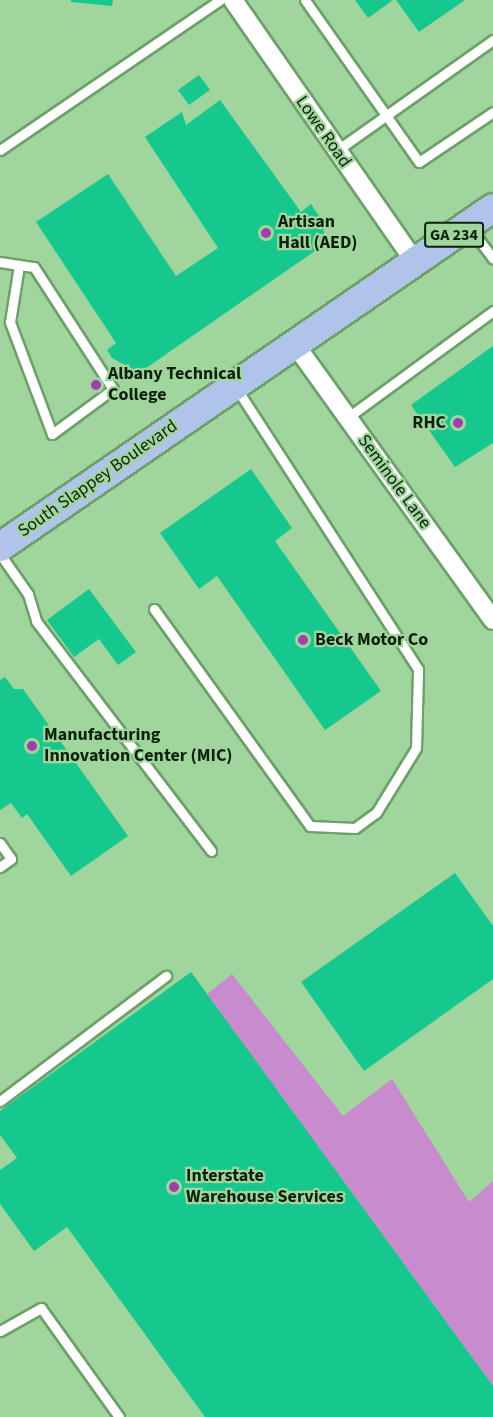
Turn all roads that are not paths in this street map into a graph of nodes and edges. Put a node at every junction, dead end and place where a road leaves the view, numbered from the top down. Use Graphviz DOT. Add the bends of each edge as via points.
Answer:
graph roads {
  1 [pos="220,0"];
  2 [pos="233,0"];
  3 [pos="305,0"];
  4 [pos="493,40"];
  5 [pos="493,112"];
  6 [pos="386,115"];
  7 [pos="0,150"];
  8 [pos="336,151"];
  9 [pos="493,208"];
  10 [pos="468,226"];
  11 [pos="493,258"];
  12 [pos="0,262"];
  13 [pos="415,262"];
  14 [pos="20,265"];
  15 [pos="493,311"];
  16 [pos="294,344"];
  17 [pos="234,385"];
  18 [pos="347,417"];
  19 [pos="0,547"];
  20 [pos="0,554"];
  21 [pos="154,609"];
  22 [pos="493,620"];
  23 [pos="0,843"];
  24 [pos="210,851"];
  25 [pos="0,867"];
  26 [pos="166,976"];
  27 [pos="0,1101"];
  28 [pos="0,1331"];
  29 [pos="119,1417"];
  1 -- 7 [label="lane"];
  2 -- 8 [label="street, Lowe Road"];
  3 -- 6 [label="lane"];
  4 -- 6 [label="lane"];
  5 -- 6 [label="lane" via="419,162"];
  6 -- 8 [label="lane"];
  8 -- 13 [label="street, Lowe Road"];
  9 -- 10 [label="main road, South Slappey Boulevard / GA 234"];
  10 -- 11 [label="lane"];
  10 -- 13 [label="main road, South Slappey Boulevard / GA 234"];
  12 -- 14 [label="lane"];
  13 -- 16 [label="main road, South Slappey Boulevard / GA 234"];
  14 -- 14 [label="lane" via="34,267 112,389 52,434 10,322"];
  15 -- 18 [label="lane"];
  16 -- 17 [label="main road, South Slappey Boulevard / GA 234"];
  16 -- 18 [label="street, Seminole Lane"];
  17 -- 19 [label="main road, South Slappey Boulevard / GA 234"];
  17 -- 21 [label="lane" via="418,669 416,748 376,813 355,828 310,826"];
  18 -- 22 [label="street, Seminole Lane"];
  20 -- 24 [label="lane" via="28,594 36,621"];
  23 -- 25 [label="lane" via="11,859"];
  26 -- 27 [label="lane"];
  28 -- 29 [label="lane" via="41,1308"];
}
